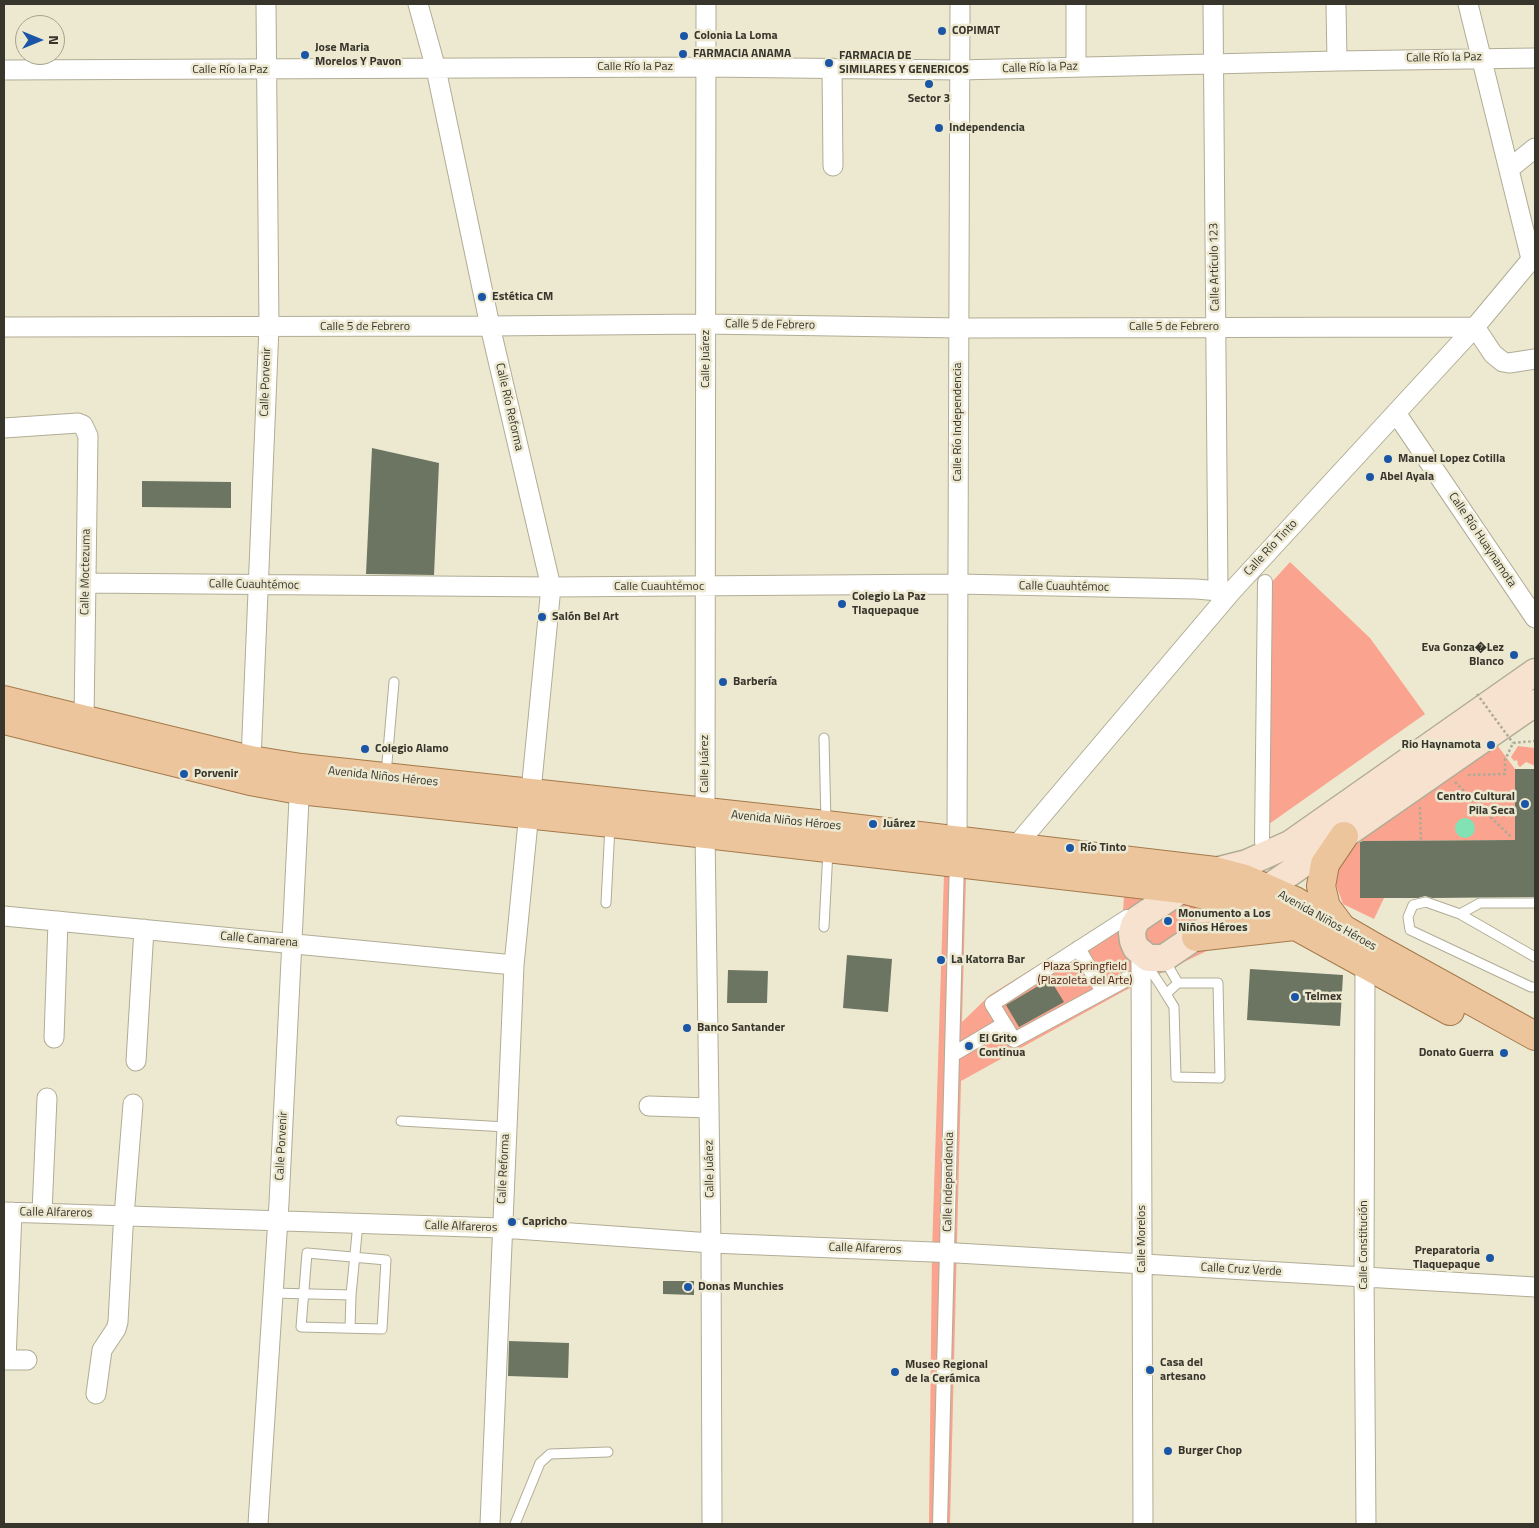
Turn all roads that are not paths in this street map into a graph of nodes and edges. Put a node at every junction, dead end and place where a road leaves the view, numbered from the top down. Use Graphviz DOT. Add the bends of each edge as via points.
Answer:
graph roads {
  1 [pos="266,4"];
  2 [pos="418,4"];
  3 [pos="706,4"];
  4 [pos="960,4"];
  5 [pos="1076,4"];
  6 [pos="1213,4"];
  7 [pos="1336,4"];
  8 [pos="1468,4"];
  9 [pos="1482,58"];
  10 [pos="1535,58"];
  11 [pos="1337,60"];
  12 [pos="1214,64"];
  13 [pos="1076,66"];
  14 [pos="706,67"];
  15 [pos="832,68"];
  16 [pos="436,69"];
  17 [pos="4,70"];
  18 [pos="266,70"];
  19 [pos="959,70"];
  20 [pos="1535,148"];
  21 [pos="833,166"];
  22 [pos="1509,169"];
  23 [pos="1533,257"];
  24 [pos="706,324"];
  25 [pos="490,326"];
  26 [pos="4,327"];
  27 [pos="269,327"];
  28 [pos="1216,327"];
  29 [pos="1475,327"];
  30 [pos="959,328"];
  31 [pos="1535,359"];
  32 [pos="1396,413"];
  33 [pos="4,428"];
  34 [pos="1265,582"];
  35 [pos="86,583"];
  36 [pos="958,584"];
  37 [pos="258,585"];
  38 [pos="551,587"];
  39 [pos="705,587"];
  40 [pos="1225,591"];
  41 [pos="1535,618"];
  42 [pos="1535,672"];
  43 [pos="394,682"];
  44 [pos="4,700"];
  45 [pos="1535,704"];
  46 [pos="4,720"];
  47 [pos="84,720"];
  48 [pos="824,738"];
  49 [pos="251,760"];
  50 [pos="386,777"];
  51 [pos="300,779"];
  52 [pos="529,803"];
  53 [pos="610,823"];
  54 [pos="705,823"];
  55 [pos="827,836"];
  56 [pos="1344,836"];
  57 [pos="1262,842"];
  58 [pos="1014,847"];
  59 [pos="957,851"];
  60 [pos="1215,871"];
  61 [pos="1268,888"];
  62 [pos="1182,889"];
  63 [pos="606,903"];
  64 [pos="1535,903"];
  65 [pos="1242,905"];
  66 [pos="1460,914"];
  67 [pos="4,916"];
  68 [pos="1127,917"];
  69 [pos="58,922"];
  70 [pos="1296,926"];
  71 [pos="824,927"];
  72 [pos="144,929"];
  73 [pos="1344,930"];
  74 [pos="1196,937"];
  75 [pos="293,943"];
  76 [pos="1078,948"];
  77 [pos="1152,956"];
  78 [pos="1535,957"];
  79 [pos="514,965"];
  80 [pos="1366,965"];
  81 [pos="1127,979"];
  82 [pos="1178,983"];
  83 [pos="1535,987"];
  84 [pos="1103,992"];
  85 [pos="1166,994"];
  86 [pos="1004,1024"];
  87 [pos="1535,1036"];
  88 [pos="54,1038"];
  89 [pos="952,1055"];
  90 [pos="1535,1056"];
  91 [pos="136,1061"];
  92 [pos="47,1098"];
  93 [pos="133,1104"];
  94 [pos="649,1106"];
  95 [pos="709,1108"];
  96 [pos="401,1121"];
  97 [pos="506,1127"];
  98 [pos="8,1212"];
  99 [pos="42,1212"];
  100 [pos="125,1215"];
  101 [pos="278,1220"];
  102 [pos="358,1223"];
  103 [pos="502,1228"];
  104 [pos="711,1243"];
  105 [pos="947,1252"];
  106 [pos="355,1257"];
  107 [pos="1142,1264"];
  108 [pos="1364,1277"];
  109 [pos="1535,1287"];
  110 [pos="273,1293"];
  111 [pos="304,1294"];
  112 [pos="351,1295"];
  113 [pos="350,1328"];
  114 [pos="5,1360"];
  115 [pos="28,1360"];
  116 [pos="96,1394"];
  117 [pos="608,1452"];
  118 [pos="258,1524"];
  119 [pos="490,1524"];
  120 [pos="515,1524"];
  121 [pos="712,1524"];
  122 [pos="940,1524"];
  123 [pos="1143,1524"];
  124 [pos="1366,1524"];
  1 -- 18 [label="street, Calle Porvenir"];
  2 -- 16 [label="street, Calle Río Reforma"];
  3 -- 14 [label="street, Calle Juárez"];
  4 -- 19 [label="street, Calle Río Independencia"];
  5 -- 13 [label="street"];
  6 -- 12 [label="street, Calle Artículo 123"];
  7 -- 11 [label="street"];
  8 -- 9 [label="street"];
  9 -- 10 [label="street, Calle Río la Paz"];
  9 -- 11 [label="street, Calle Río la Paz"];
  9 -- 22 [label="street"];
  11 -- 12 [label="street, Calle Río la Paz"];
  12 -- 13 [label="street, Calle Río la Paz"];
  12 -- 28 [label="street, Calle Artículo 123"];
  13 -- 19 [label="street, Calle Río la Paz"];
  14 -- 15 [label="street, Calle Río la Paz"];
  14 -- 16 [label="street, Calle Río la Paz"];
  14 -- 24 [label="street, Calle Juárez"];
  15 -- 19 [label="street, Calle Río la Paz"];
  15 -- 21 [label="street"];
  16 -- 18 [label="street, Calle Río la Paz"];
  16 -- 25 [label="street, Calle Río Reforma"];
  17 -- 18 [label="street, Calle Río la Paz"];
  18 -- 27 [label="street, Calle Porvenir"];
  19 -- 30 [label="street, Calle Río Independencia"];
  20 -- 22 [label="street"];
  22 -- 23 [label="street"];
  23 -- 29 [label="street, Calle Río Tinto"];
  24 -- 25 [label="street, Calle 5 de Febrero"];
  24 -- 30 [label="street, Calle 5 de Febrero"];
  24 -- 39 [label="street, Calle Juárez"];
  25 -- 27 [label="street, Calle 5 de Febrero"];
  25 -- 38 [label="street, Calle Río Reforma"];
  26 -- 27 [label="street, Calle 5 de Febrero"];
  27 -- 37 [label="street, Calle Porvenir"];
  28 -- 29 [label="street, Calle 5 de Febrero"];
  28 -- 30 [label="street, Calle 5 de Febrero"];
  28 -- 40 [label="street, Calle Artículo 123"];
  29 -- 31 [label="street" via="1493,354 1503,362 1509,364"];
  29 -- 32 [label="street, Calle Río Tinto"];
  30 -- 36 [label="street, Calle Río Independencia"];
  32 -- 40 [label="street, Calle Río Tinto"];
  32 -- 41 [label="street, Calle Río Huaynamota"];
  33 -- 35 [label="street, Calle Moctezuma" via="73,422 83,425 88,436"];
  34 -- 57 [label="street"];
  35 -- 37 [label="street, Calle Cuauhtémoc"];
  35 -- 47 [label="street, Calle Moctezuma"];
  36 -- 39 [label="street, Calle Cuauhtémoc"];
  36 -- 40 [label="street, Calle Cuauhtémoc"];
  36 -- 59 [label="street, Calle Río Independencia"];
  37 -- 38 [label="street, Calle Cuauhtémoc"];
  37 -- 49 [label="street, Calle Porvenir"];
  38 -- 39 [label="street, Calle Cuauhtémoc"];
  38 -- 52 [label="street, Calle Río Reforma"];
  39 -- 54 [label="street, Calle Juárez"];
  40 -- 58 [label="street, Calle Río Tinto"];
  42 -- 60 [label="main road" via="1290,844 1247,863"];
  43 -- 50 [label="lane"];
  44 -- 47 [label="main road, Avenida Niños Héroes"];
  45 -- 56 [label="main road"];
  46 -- 51 [label="main road, Avenida Niños Héroes" via="250,781"];
  47 -- 49 [label="main road, Avenida Niños Héroes"];
  48 -- 55 [label="lane"];
  49 -- 51 [label="main road, Avenida Niños Héroes"];
  50 -- 51 [label="main road, Avenida Niños Héroes"];
  50 -- 52 [label="main road, Avenida Niños Héroes"];
  51 -- 52 [label="main road, Avenida Niños Héroes"];
  51 -- 75 [label="street, Calle Porvenir"];
  52 -- 53 [label="main road, Avenida Niños Héroes"];
  52 -- 54 [label="main road, Avenida Niños Héroes"];
  52 -- 79 [label="street, Calle Reforma"];
  53 -- 54 [label="main road, Avenida Niños Héroes"];
  53 -- 63 [label="lane"];
  54 -- 55 [label="main road, Avenida Niños Héroes"];
  54 -- 95 [label="street, Calle Juárez"];
  55 -- 59 [label="main road, Avenida Niños Héroes"];
  55 -- 71 [label="lane"];
  56 -- 61 [label="main road"];
  56 -- 73 [label="main road" via="1325,864 1321,886 1326,906"];
  58 -- 59 [label="main road, Avenida Niños Héroes"];
  58 -- 60 [label="main road, Avenida Niños Héroes"];
  59 -- 62 [label="main road, Avenida Niños Héroes"];
  59 -- 89 [label="street, Calle Independencia"];
  60 -- 61 [label="main road, Avenida Niños Héroes"];
  60 -- 62 [label="main road"];
  61 -- 65 [label="main road"];
  61 -- 73 [label="main road, Avenida Niños Héroes"];
  62 -- 65 [label="main road, Avenida Niños Héroes"];
  62 -- 77 [label="main road" via="1138,918 1134,925 1132,941"];
  64 -- 66 [label="lane" via="1480,903"];
  65 -- 70 [label="main road, Avenida Niños Héroes"];
  65 -- 74 [label="main road"];
  66 -- 78 [label="lane"];
  66 -- 83 [label="lane" via="1426,902 1413,905 1408,917 1410,930"];
  67 -- 69 [label="street, Calle Camarena"];
  68 -- 76 [label="street"];
  69 -- 72 [label="street, Calle Camarena"];
  69 -- 88 [label="street"];
  70 -- 74 [label="main road"];
  70 -- 80 [label="main road, Avenida Niños Héroes"];
  72 -- 75 [label="street, Calle Camarena"];
  72 -- 91 [label="street"];
  73 -- 87 [label="main road, Avenida Niños Héroes"];
  74 -- 77 [label="main road"];
  75 -- 79 [label="street, Calle Camarena"];
  75 -- 101 [label="street, Calle Porvenir"];
  76 -- 84 [label="street"];
  76 -- 86 [label="street" via="992,1004"];
  77 -- 82 [label="lane"];
  77 -- 85 [label="lane"];
  77 -- 107 [label="street, Calle Morelos"];
  79 -- 97 [label="street, Calle Reforma"];
  80 -- 90 [label="main road, Avenida Niños Héroes"];
  80 -- 108 [label="street, Calle Constitución"];
  81 -- 84 [label="street"];
  82 -- 85 [label="lane"];
  82 -- 85 [label="lane" via="1218,982 1220,1078 1176,1077 1174,1007"];
  84 -- 86 [label="street" via="1014,1040"];
  86 -- 89 [label="street"];
  89 -- 105 [label="street, Calle Independencia"];
  92 -- 99 [label="street"];
  93 -- 100 [label="street"];
  94 -- 95 [label="street"];
  95 -- 104 [label="street, Calle Juárez"];
  96 -- 97 [label="lane"];
  97 -- 103 [label="street, Calle Reforma"];
  98 -- 99 [label="street, Calle Alfareros"];
  98 -- 114 [label="street"];
  99 -- 100 [label="street, Calle Alfareros"];
  100 -- 101 [label="street, Calle Alfareros"];
  100 -- 116 [label="street" via="118,1322 102,1350"];
  101 -- 102 [label="street, Calle Alfareros"];
  101 -- 110 [label="street, Calle Porvenir"];
  102 -- 103 [label="street, Calle Alfareros"];
  102 -- 106 [label="lane"];
  103 -- 104 [label="street, Calle Alfareros"];
  103 -- 119 [label="street, Calle Reforma"];
  104 -- 105 [label="street, Calle Alfareros"];
  104 -- 121 [label="street, Calle Juárez"];
  105 -- 107 [label="street, Calle Cruz Verde"];
  105 -- 122 [label="street, Calle Independencia"];
  106 -- 111 [label="lane" via="307,1253"];
  106 -- 112 [label="lane"];
  106 -- 113 [label="lane" via="386,1260 382,1329"];
  107 -- 108 [label="street, Calle Cruz Verde"];
  107 -- 123 [label="street, Calle Morelos"];
  108 -- 109 [label="street, Calle Cruz Verde"];
  108 -- 124 [label="street, Calle Constitución"];
  110 -- 111 [label="lane"];
  110 -- 118 [label="street, Calle Porvenir"];
  111 -- 112 [label="lane"];
  111 -- 113 [label="lane" via="302,1328"];
  112 -- 113 [label="lane"];
  114 -- 115 [label="street"];
  117 -- 120 [label="lane" via="550,1454 540,1463"];
}
